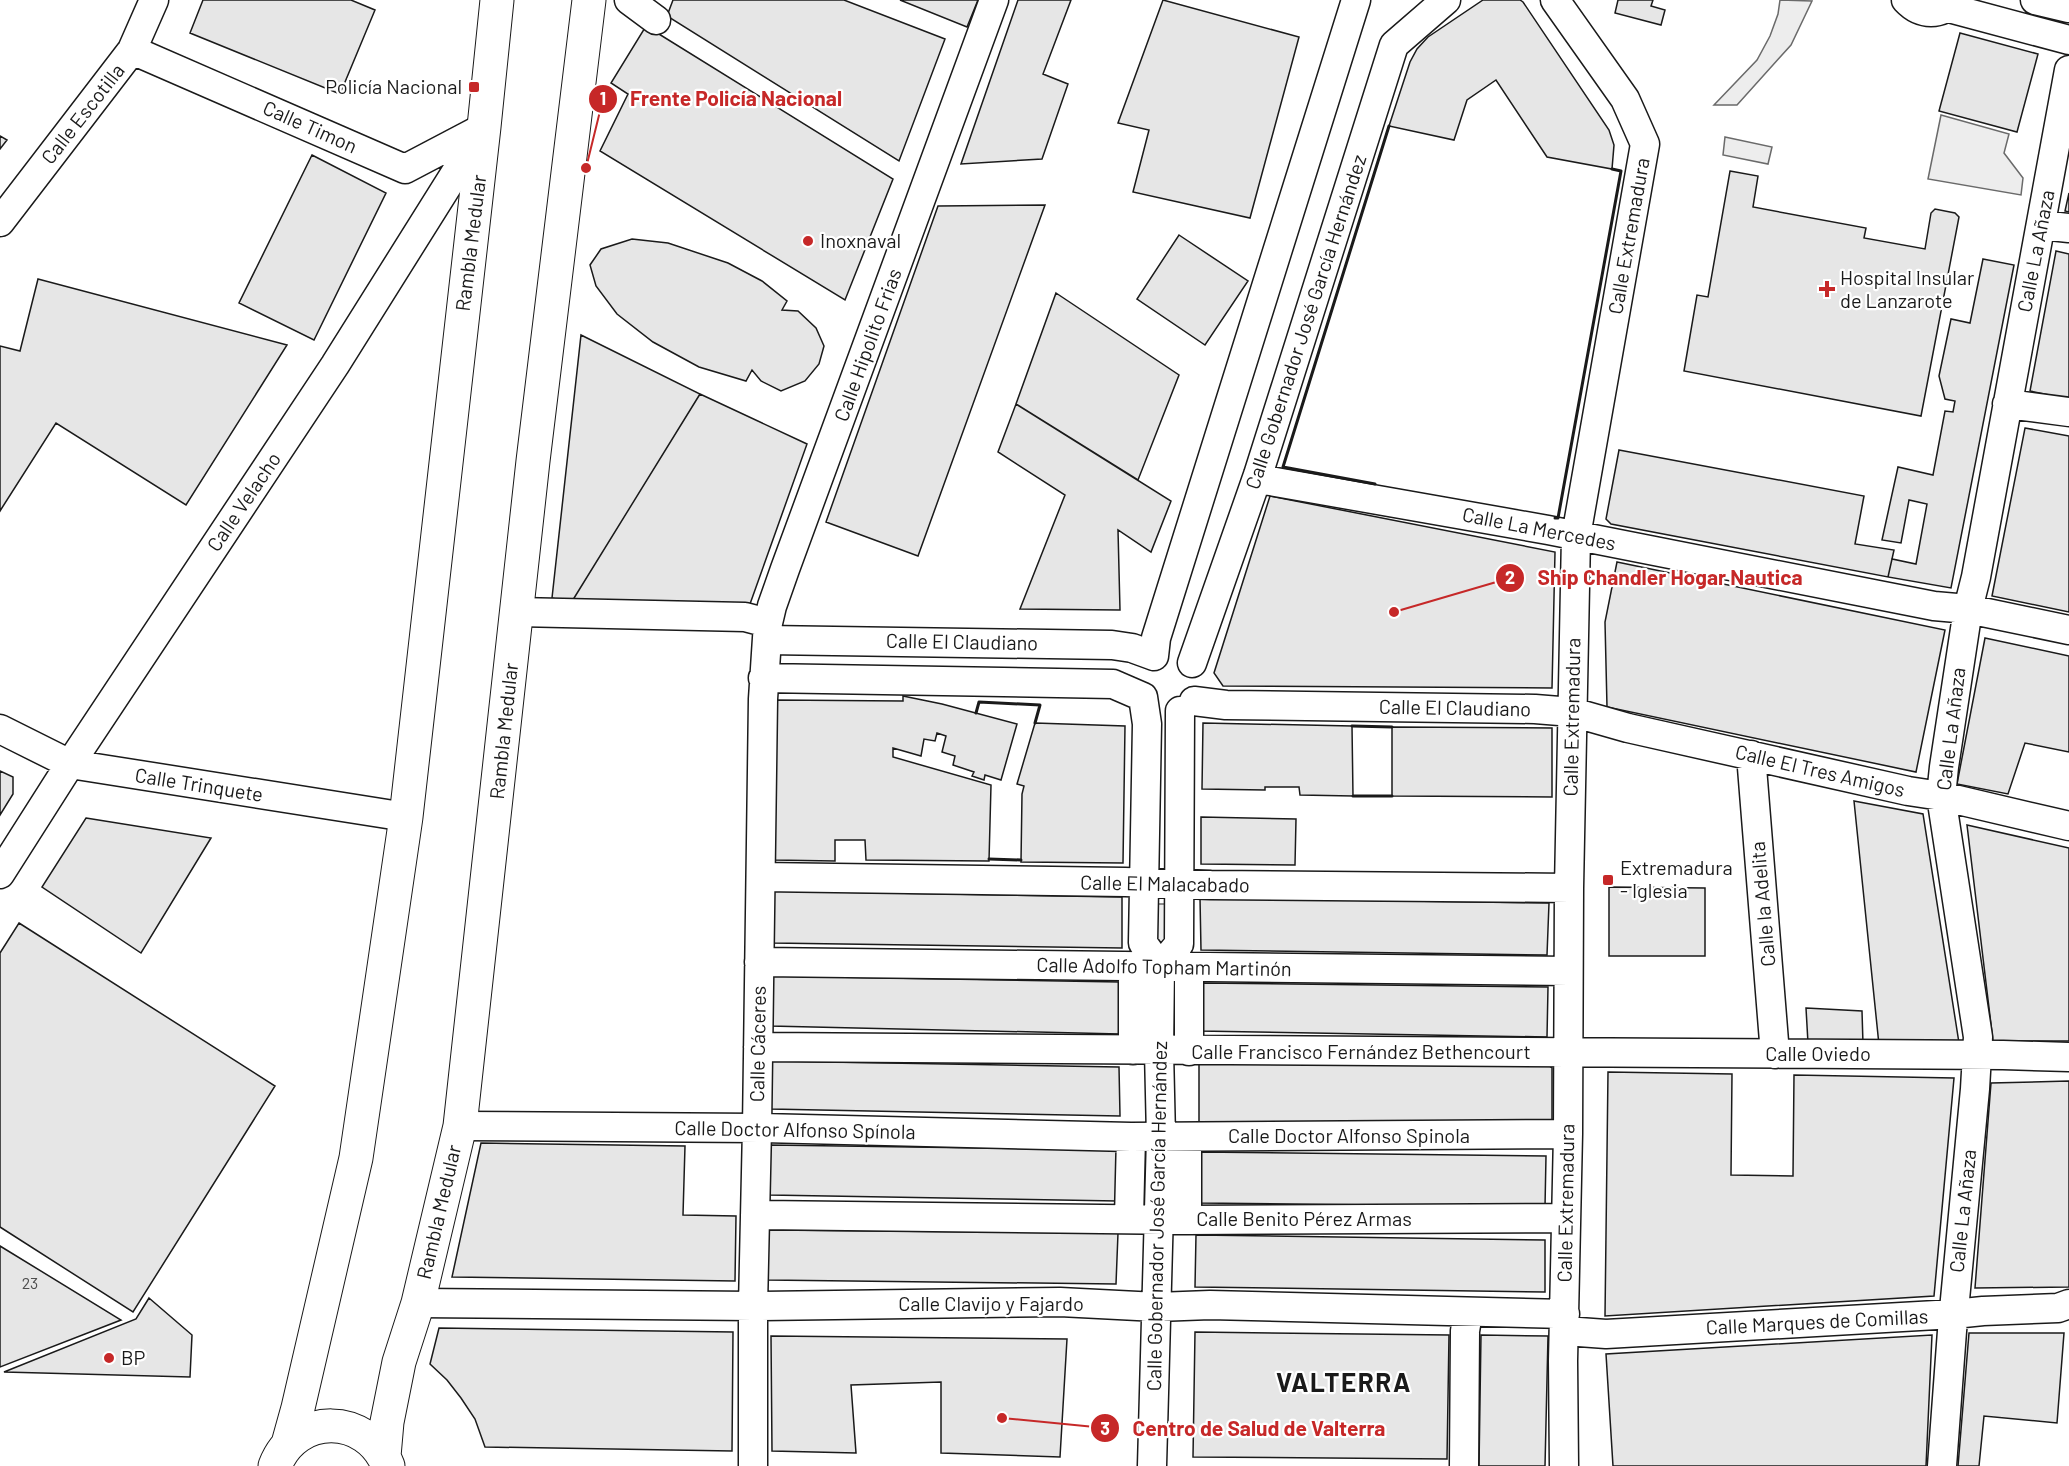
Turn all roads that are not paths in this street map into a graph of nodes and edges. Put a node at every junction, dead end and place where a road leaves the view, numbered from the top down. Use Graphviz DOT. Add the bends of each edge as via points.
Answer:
graph roads {
  1 [pos="154,0"];
  2 [pos="497,0"];
  3 [pos="589,0"];
  4 [pos="628,0"];
  5 [pos="994,0"];
  6 [pos="1356,0"];
  7 [pos="1446,0"];
  8 [pos="1555,0"];
  9 [pos="1906,0"];
  10 [pos="2037,1"];
  11 [pos="1953,4"];
  12 [pos="2069,8"];
  13 [pos="656,20"];
  14 [pos="2069,40"];
  15 [pos="132,50"];
  16 [pos="2069,70"];
  17 [pos="484,127"];
  18 [pos="0,222"];
  19 [pos="2055,226"];
  20 [pos="2007,404"];
  21 [pos="2069,412"];
  22 [pos="1258,475"];
  23 [pos="1576,536"];
  24 [pos="1968,609"];
  25 [pos="517,612"];
  26 [pos="2069,630"];
  27 [pos="768,631"];
  28 [pos="1154,656"];
  29 [pos="1192,663"];
  30 [pos="763,678"];
  31 [pos="1143,697"];
  32 [pos="1187,706"];
  33 [pos="1572,712"];
  34 [pos="0,729"];
  35 [pos="1751,755"];
  36 [pos="70,764"];
  37 [pos="1941,795"];
  38 [pos="406,817"];
  39 [pos="2069,826"];
  40 [pos="0,874"];
  41 [pos="761,877"];
  42 [pos="1145,884"];
  43 [pos="1180,885"];
  44 [pos="1569,888"];
  45 [pos="759,962"];
  46 [pos="1147,966"];
  47 [pos="1189,968"];
  48 [pos="1568,971"];
  49 [pos="758,1047"];
  50 [pos="1146,1050"];
  51 [pos="1189,1051"];
  52 [pos="1568,1052"];
  53 [pos="1775,1054"];
  54 [pos="1977,1055"];
  55 [pos="2069,1057"];
  56 [pos="460,1126"];
  57 [pos="757,1128"];
  58 [pos="1568,1134"];
  59 [pos="1131,1137"];
  60 [pos="1174,1137"];
  61 [pos="755,1215"];
  62 [pos="1129,1218"];
  63 [pos="1159,1218"];
  64 [pos="1565,1218"];
  65 [pos="1187,1220"];
  66 [pos="418,1303"];
  67 [pos="2069,1304"];
  68 [pos="753,1306"];
  69 [pos="1157,1307"];
  70 [pos="1468,1312"];
  71 [pos="1954,1314"];
  72 [pos="1565,1322"];
  73 [pos="281,1455"];
  74 [pos="386,1461"];
  75 [pos="753,1466"];
  76 [pos="1152,1466"];
  77 [pos="1464,1466"];
  78 [pos="1564,1466"];
  79 [pos="1942,1466"];
  1 -- 15 [label="street, Calle Escotilla"];
  2 -- 17 [label="main road, Rambla Medular"];
  3 -- 25 [label="main road, Rambla Medular"];
  4 -- 13 [label="street"];
  5 -- 27 [label="street, Calle Hipolito Frias" via="782,578"];
  6 -- 28 [label="street" via="1159,627"];
  7 -- 22 [label="street, Calle Gobernador José García Hernández" via="1394,45"];
  8 -- 23 [label="street, Calle Extremadura" via="1625,99 1645,144"];
  9 -- 11 [label="street" via="1922,12 1937,12"];
  10 -- 12 [label="street"];
  11 -- 14 [label="street"];
  15 -- 17 [label="street, Calle Timon" via="405,169"];
  15 -- 18 [label="street, Calle Escotilla"];
  16 -- 19 [label="street, Calle La Añaza"];
  17 -- 36 [label="street, Calle Velacho" via="335,365"];
  17 -- 38 [label="main road, Rambla Medular"];
  19 -- 20 [label="street, Calle La Añaza"];
  20 -- 21 [label="street"];
  20 -- 24 [label="street, Calle La Añaza"];
  22 -- 23 [label="street, Calle La Mercedes" via="1270,481"];
  22 -- 29 [label="street, Calle Gobernador José García Hernández"];
  23 -- 24 [label="street, Calle La Mercedes" via="1934,606"];
  23 -- 33 [label="street, Calle Extremadura"];
  24 -- 26 [label="street, Calle La Mercedes"];
  24 -- 37 [label="street, Calle La Añaza"];
  25 -- 27 [label="street, Calle El Claudiano" via="745,617"];
  25 -- 56 [label="main road, Rambla Medular"];
  27 -- 28 [label="street, Calle El Claudiano" via="1112,645"];
  27 -- 30 [label="street, Calle Cáceres"];
  28 -- 29 [label="street" via="1174,653"];
  28 -- 31 [label="street" via="1139,679"];
  29 -- 32 [label="street" via="1197,671 1198,691"];
  30 -- 31 [label="street, Calle El Claudiano" via="1113,684"];
  30 -- 41 [label="street, Calle Cáceres"];
  31 -- 32 [label="street" via="1155,710 1163,712"];
  31 -- 42 [label="street" via="1147,724"];
  32 -- 33 [label="street, Calle El Claudiano"];
  32 -- 43 [label="street"];
  33 -- 35 [label="street, Calle El Tres Amigos"];
  33 -- 44 [label="street, Calle Extremadura"];
  34 -- 36 [label="street, Calle Trinquete"];
  35 -- 37 [label="street, Calle El Tres Amigos"];
  35 -- 53 [label="street, Calle la Adelita"];
  36 -- 38 [label="street, Calle Trinquete"];
  36 -- 40 [label="street, Calle Velacho"];
  37 -- 39 [label="street, Calle El Tres Amigos"];
  37 -- 54 [label="street, Calle La Añaza" via="1978,1037"];
  38 -- 73 [label="main road, Rambla Medular" via="356,1158 298,1408"];
  41 -- 42 [label="street, Calle El Malacabado"];
  41 -- 45 [label="street, Calle Cáceres"];
  42 -- 43 [label="street, Calle El Malacabado"];
  42 -- 46 [label="street" via="1143,943"];
  43 -- 44 [label="street, Calle El Malacabado"];
  43 -- 46 [label="street" via="1179,944"];
  44 -- 48 [label="street, Calle Extremadura"];
  45 -- 46 [label="street, Calle Adolfo Topham Martinón"];
  45 -- 49 [label="street, Calle Cáceres"];
  46 -- 47 [label="street, Calle Adolfo Topham Martinón"];
  46 -- 50 [label="street, Calle Gobernador José García Hernández"];
  47 -- 48 [label="street, Calle Adolfo Topham Martinón"];
  47 -- 51 [label="street, Calle Gobernador José García Hernández"];
  48 -- 52 [label="street, Calle Extremadura"];
  49 -- 50 [label="street, Calle Francisco Fernández Bethencourt"];
  49 -- 57 [label="street, Calle Cáceres"];
  50 -- 51 [label="street, Calle Francisco Fernández Bethencourt"];
  50 -- 60 [label="street, Calle Gobernador José García Hernández"];
  51 -- 52 [label="street, Calle Francisco Fernández Bethencourt"];
  52 -- 53 [label="street, Calle Oviedo"];
  52 -- 58 [label="street, Calle Extremadura"];
  53 -- 54 [label="street, Calle Oviedo"];
  54 -- 55 [label="street, Calle Oviedo"];
  54 -- 71 [label="street, Calle La Añaza"];
  56 -- 57 [label="street, Calle Doctor Alfonso Spínola"];
  56 -- 66 [label="main road, Rambla Medular"];
  57 -- 59 [label="street, Calle Doctor Alfonso Spínola"];
  57 -- 61 [label="street, Calle Cáceres"];
  58 -- 60 [label="street, Calle Doctor Alfonso Spinola"];
  58 -- 64 [label="street, Calle Extremadura"];
  59 -- 60 [label="street, Calle Doctor Alfonso Spinola"];
  59 -- 62 [label="street, Calle Gobernador José García Hernández"];
  60 -- 63 [label="street, Calle Gobernador José García Hernández"];
  60 -- 65 [label="street, Calle Gobernador José García Hernández"];
  61 -- 62 [label="street, Calle Benito Pérez Armas"];
  61 -- 68 [label="street, Calle Cáceres"];
  62 -- 63 [label="street, Calle Benito Pérez Armas"];
  63 -- 65 [label="street, Calle Benito Pérez Armas"];
  63 -- 69 [label="street, Calle Gobernador José García Hernández"];
  64 -- 65 [label="street, Calle Benito Pérez Armas"];
  64 -- 72 [label="street, Calle Extremadura"];
  66 -- 68 [label="street, Calle Clavijo y Fajardo"];
  66 -- 74 [label="main road, Rambla Medular" via="399,1362 387,1422"];
  67 -- 71 [label="street, Calle Marques de Comillas" via="2058,1308"];
  68 -- 69 [label="street, Calle Clavijo y Fajardo" via="1060,1302"];
  68 -- 75 [label="street, Calle Cáceres"];
  69 -- 70 [label="street, Calle Clavijo y Fajardo"];
  69 -- 76 [label="street, Calle Gobernador José García Hernández"];
  70 -- 72 [label="street, Calle Clavijo y Fajardo"];
  70 -- 77 [label="street"];
  71 -- 72 [label="street, Calle Marques de Comillas" via="1606,1334"];
  71 -- 79 [label="street, Calle La Añaza"];
  72 -- 78 [label="street, Calle Extremadura"];
  73 -- 74 [label="main road" via="303,1432 320,1426 339,1426 372,1441"];
}
